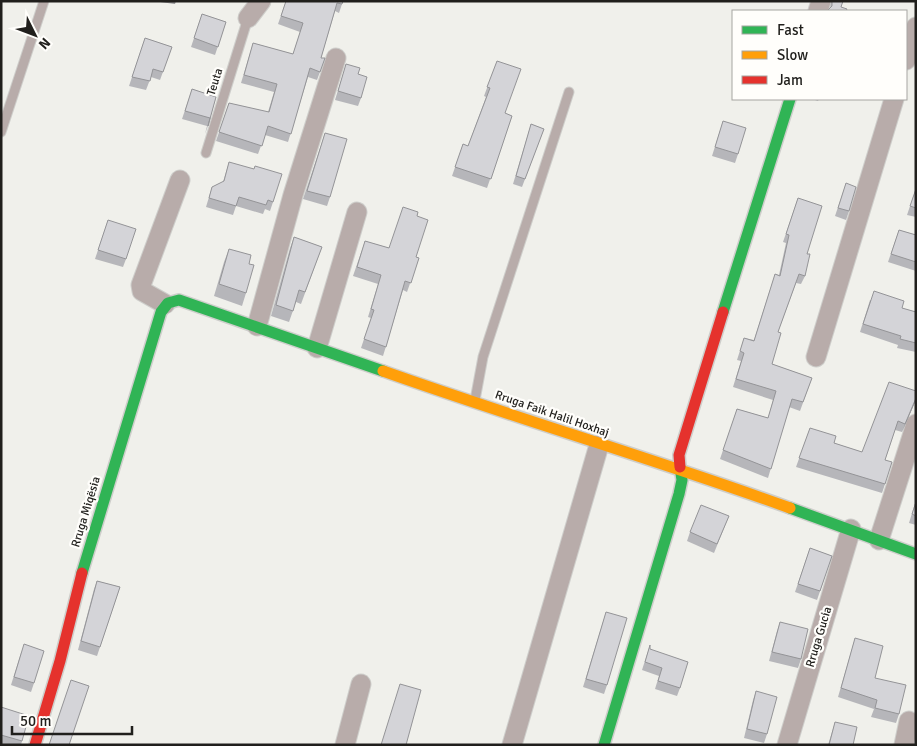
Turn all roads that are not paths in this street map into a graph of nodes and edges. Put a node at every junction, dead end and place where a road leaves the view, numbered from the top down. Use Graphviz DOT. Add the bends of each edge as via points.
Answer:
graph roads {
  1 [pos="44,1"];
  2 [pos="261,1"];
  3 [pos="248,18"];
  4 [pos="916,27"];
  5 [pos="907,57"];
  6 [pos="336,58"];
  7 [pos="569,92"];
  8 [pos="790,100"];
  9 [pos="894,100"];
  10 [pos="1,132"];
  11 [pos="206,153"];
  12 [pos="180,180"];
  13 [pos="357,212"];
  14 [pos="172,302"];
  15 [pos="257,326"];
  16 [pos="317,348"];
  17 [pos="816,357"];
  18 [pos="474,401"];
  19 [pos="916,424"];
  20 [pos="599,445"];
  21 [pos="679,468"];
  22 [pos="851,530"];
  23 [pos="879,540"];
  24 [pos="916,554"];
  25 [pos="361,684"];
  26 [pos="909,721"];
  27 [pos="34,745"];
  28 [pos="345,745"];
  29 [pos="512,745"];
  30 [pos="604,745"];
  31 [pos="787,745"];
  32 [pos="904,745"];
  1 -- 10 [label="lane"];
  2 -- 3 [label="street"];
  3 -- 11 [label="lane, Teuta"];
  4 -- 5 [label="street"];
  6 -- 15 [label="street" via="293,195"];
  7 -- 18 [label="lane" via="483,357"];
  8 -- 21 [label="street" via="679,455"];
  9 -- 17 [label="street"];
  12 -- 14 [label="street" via="141,285 146,295"];
  13 -- 16 [label="street"];
  14 -- 15 [label="street, Rruga Faik Halil Hoxhaj"];
  14 -- 27 [label="street, Rruga Miqësia" via="161,312 87,555"];
  15 -- 16 [label="street, Rruga Faik Halil Hoxhaj"];
  16 -- 18 [label="street, Rruga Faik Halil Hoxhaj"];
  18 -- 20 [label="street, Rruga Faik Halil Hoxhaj"];
  19 -- 23 [label="street"];
  20 -- 21 [label="street, Rruga Faik Halil Hoxhaj"];
  20 -- 29 [label="street"];
  21 -- 22 [label="street, Rruga Faik Halil Hoxhaj"];
  21 -- 30 [label="street" via="682,480 679,494"];
  22 -- 23 [label="street, Rruga Faik Halil Hoxhaj"];
  22 -- 31 [label="street, Rruga Gucia"];
  23 -- 24 [label="street, Rruga Faik Halil Hoxhaj"];
  25 -- 28 [label="street"];
  26 -- 32 [label="street"];
}
